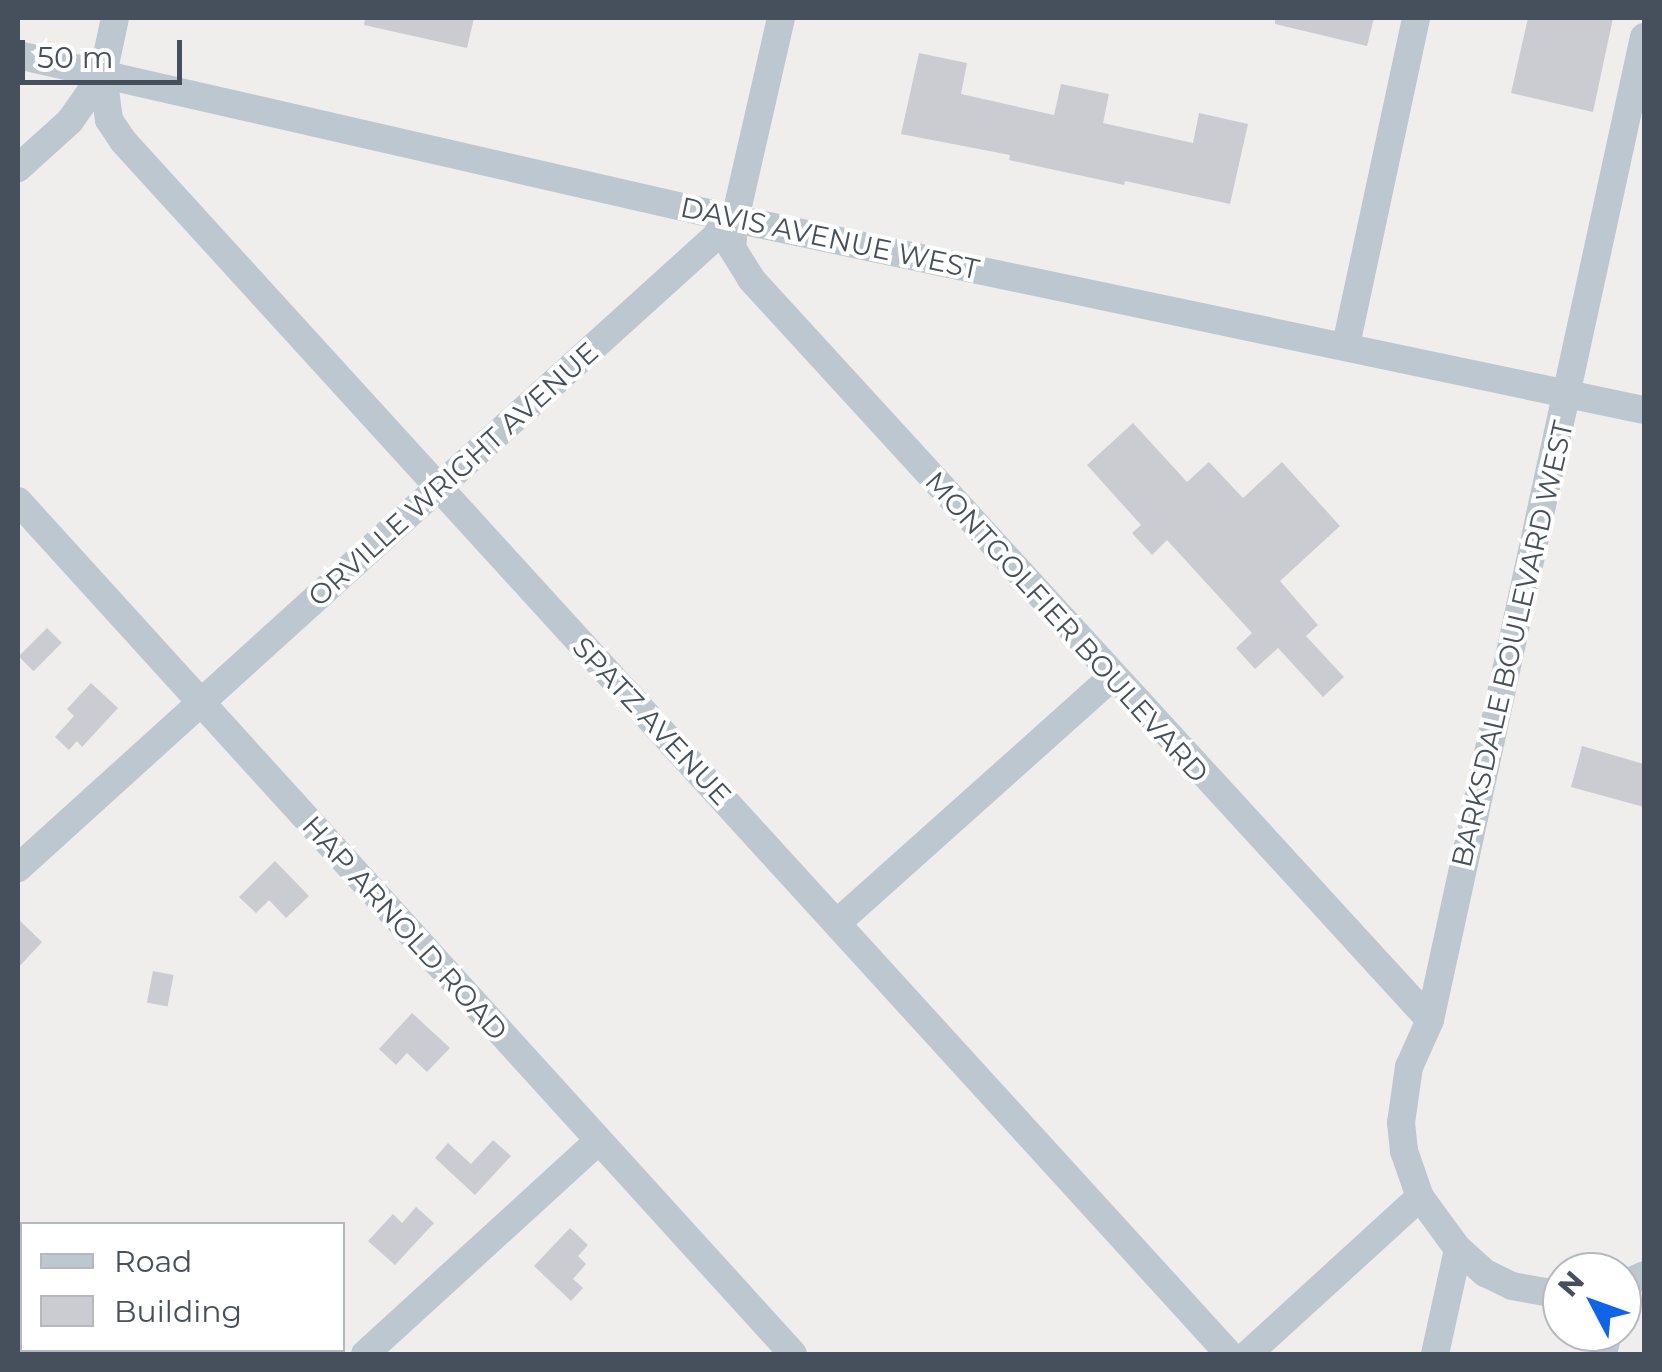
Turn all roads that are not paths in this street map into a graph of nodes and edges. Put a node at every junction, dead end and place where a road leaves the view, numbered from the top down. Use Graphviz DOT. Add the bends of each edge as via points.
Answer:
graph roads {
  1 [pos="115,18"];
  2 [pos="780,18"];
  3 [pos="1416,18"];
  4 [pos="1644,37"];
  5 [pos="18,55"];
  6 [pos="102,74"];
  7 [pos="18,168"];
  8 [pos="736,219"];
  9 [pos="1346,345"];
  10 [pos="1568,394"];
  11 [pos="1644,410"];
  12 [pos="438,488"];
  13 [pos="18,501"];
  14 [pos="1112,677"];
  15 [pos="200,702"];
  16 [pos="18,868"];
  17 [pos="837,923"];
  18 [pos="1430,1020"];
  19 [pos="598,1141"];
  20 [pos="1420,1197"];
  21 [pos="1454,1244"];
  22 [pos="1542,1291"];
  23 [pos="365,1354"];
  24 [pos="793,1354"];
  25 [pos="1230,1354"];
  26 [pos="1248,1354"];
  27 [pos="1435,1354"];
  1 -- 6 [label="street"];
  2 -- 8 [label="street"];
  3 -- 9 [label="street"];
  4 -- 10 [label="street, BARKSDALE BOULEVARD WEST"];
  5 -- 6 [label="street, DAVIS AVENUE WEST"];
  6 -- 7 [label="street" via="70,120"];
  6 -- 8 [label="street, DAVIS AVENUE WEST"];
  6 -- 12 [label="street, SPATZ AVENUE" via="110,120 123,141"];
  8 -- 9 [label="street, DAVIS AVENUE WEST"];
  8 -- 12 [label="street, ORVILLE WRIGHT AVENUE"];
  8 -- 14 [label="street, MONTGOLFIER BOULEVARD" via="732,248 751,279"];
  9 -- 10 [label="street, DAVIS AVENUE WEST"];
  10 -- 11 [label="street, DAVIS AVENUE WEST"];
  10 -- 18 [label="street, BARKSDALE BOULEVARD WEST"];
  12 -- 15 [label="street, ORVILLE WRIGHT AVENUE"];
  12 -- 17 [label="street, SPATZ AVENUE"];
  13 -- 15 [label="street, HAP ARNOLD ROAD"];
  14 -- 17 [label="street"];
  14 -- 18 [label="street, MONTGOLFIER BOULEVARD"];
  15 -- 16 [label="street, ORVILLE WRIGHT AVENUE"];
  15 -- 19 [label="street, HAP ARNOLD ROAD"];
  17 -- 25 [label="street, SPATZ AVENUE"];
  18 -- 20 [label="street, BARKSDALE BOULEVARD WEST" via="1409,1068 1401,1123"];
  19 -- 23 [label="street"];
  19 -- 24 [label="street, HAP ARNOLD ROAD"];
  20 -- 21 [label="street, BARKSDALE BOULEVARD WEST"];
  20 -- 26 [label="street"];
  21 -- 22 [label="street, BARKSDALE BOULEVARD WEST" via="1484,1272"];
  21 -- 27 [label="street"];
}
